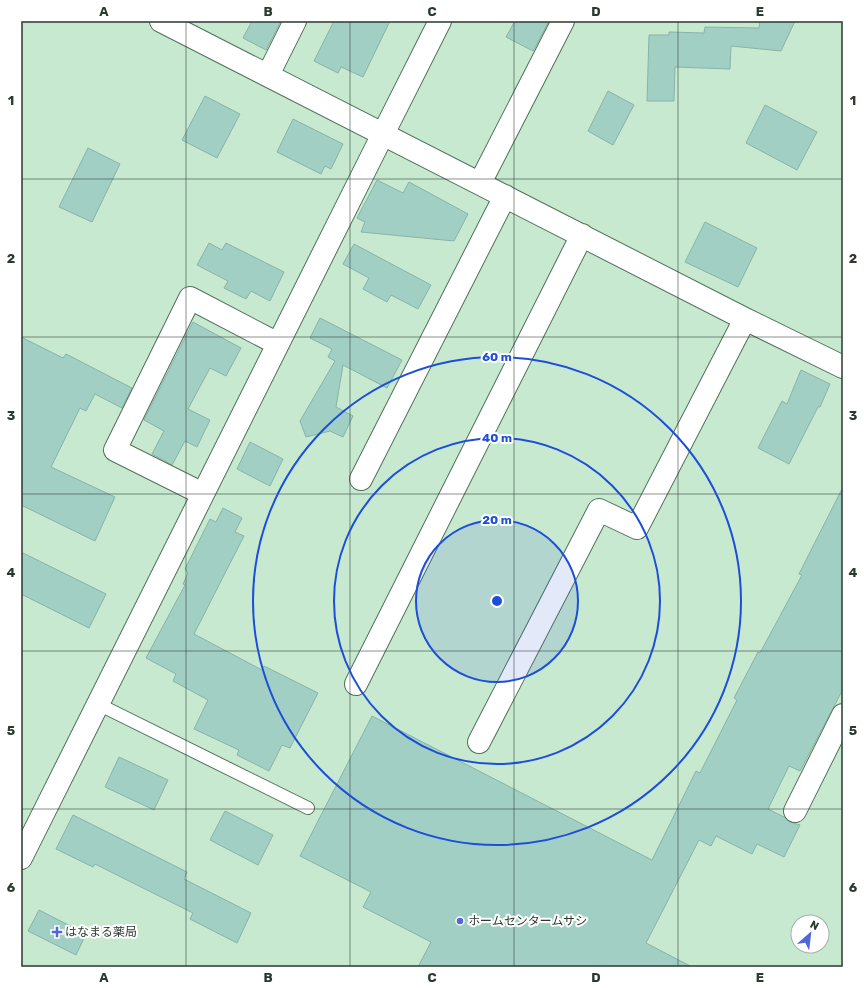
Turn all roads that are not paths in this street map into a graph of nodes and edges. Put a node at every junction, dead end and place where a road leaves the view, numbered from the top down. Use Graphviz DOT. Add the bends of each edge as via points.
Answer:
graph roads {
  1 [pos="295,21"];
  2 [pos="440,21"];
  3 [pos="563,21"];
  4 [pos="168,22"];
  5 [pos="268,75"];
  6 [pos="383,134"];
  7 [pos="480,183"];
  8 [pos="505,196"];
  9 [pos="582,235"];
  10 [pos="745,319"];
  11 [pos="278,344"];
  12 [pos="843,367"];
  13 [pos="361,479"];
  14 [pos="203,494"];
  15 [pos="356,684"];
  16 [pos="98,704"];
  17 [pos="843,715"];
  18 [pos="479,742"];
  19 [pos="308,808"];
  20 [pos="795,811"];
  21 [pos="21,858"];
  1 -- 5 [label="street"];
  2 -- 6 [label="street"];
  3 -- 7 [label="street"];
  4 -- 5 [label="street"];
  5 -- 6 [label="street"];
  6 -- 7 [label="street"];
  6 -- 11 [label="street"];
  7 -- 8 [label="street"];
  8 -- 9 [label="street"];
  8 -- 13 [label="street"];
  9 -- 10 [label="street"];
  9 -- 15 [label="street"];
  10 -- 12 [label="street"];
  10 -- 18 [label="street" via="637,528 599,510"];
  11 -- 14 [label="street"];
  11 -- 14 [label="street" via="190,298 116,450"];
  14 -- 16 [label="street"];
  16 -- 19 [label="lane"];
  16 -- 21 [label="street"];
  17 -- 20 [label="street"];
}
